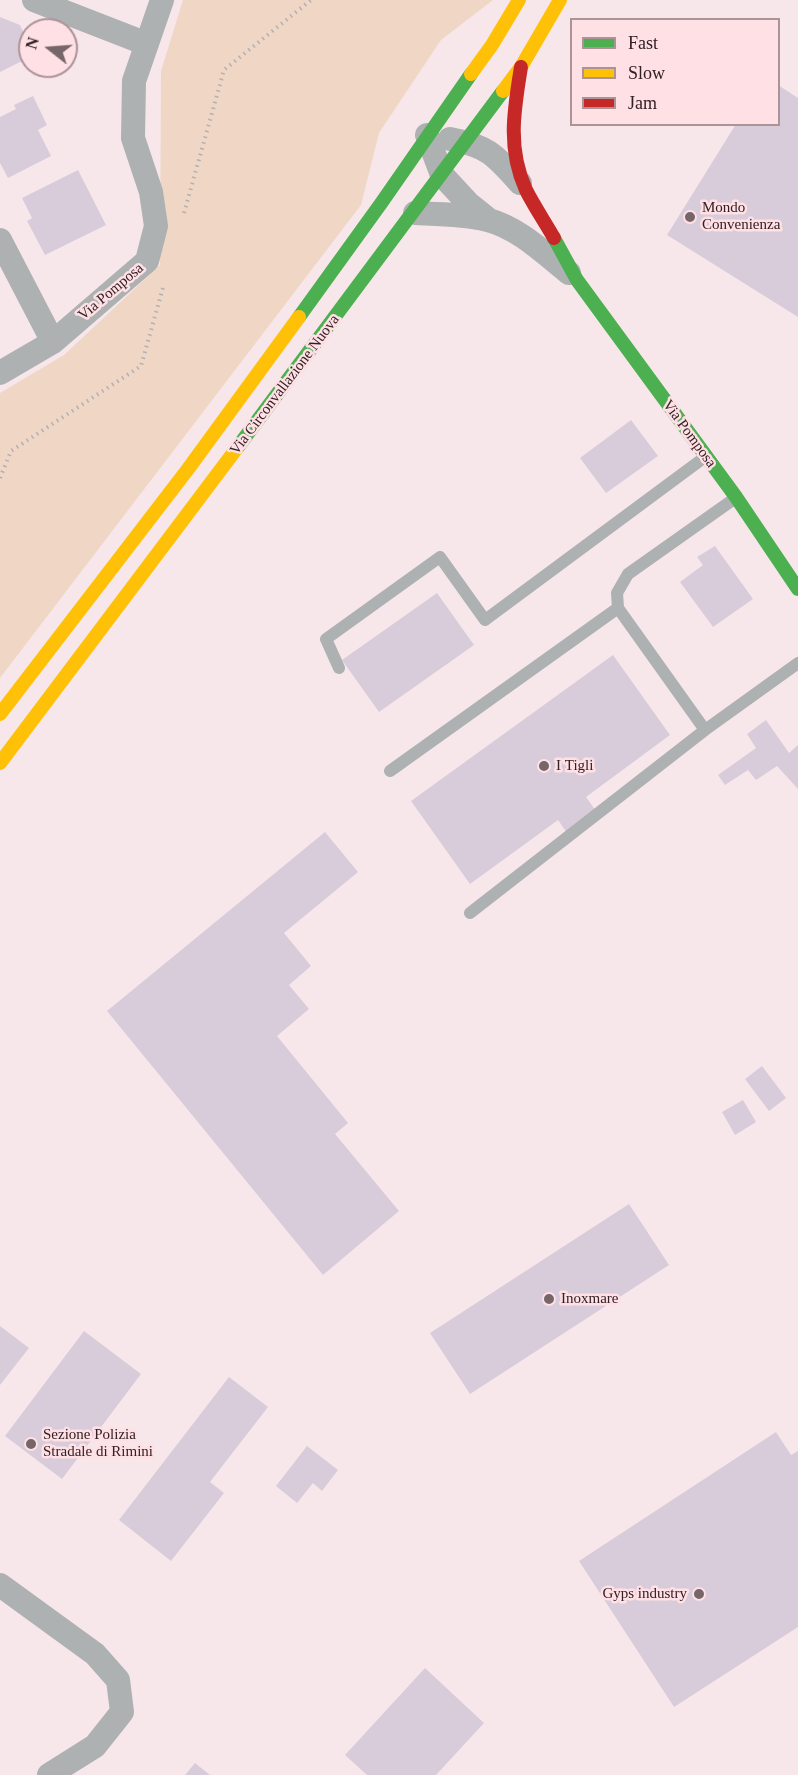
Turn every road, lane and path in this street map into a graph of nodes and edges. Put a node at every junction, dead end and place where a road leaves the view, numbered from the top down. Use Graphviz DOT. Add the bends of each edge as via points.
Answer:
graph roads {
  1 [pos="34,0"];
  2 [pos="162,0"];
  3 [pos="519,0"];
  4 [pos="560,0"];
  5 [pos="147,44"];
  6 [pos="520,67"];
  7 [pos="428,135"];
  8 [pos="466,142"];
  9 [pos="442,175"];
  10 [pos="526,189"];
  11 [pos="414,213"];
  12 [pos="490,221"];
  13 [pos="0,240"];
  14 [pos="578,280"];
  15 [pos="53,342"];
  16 [pos="0,373"];
  17 [pos="706,456"];
  18 [pos="736,497"];
  19 [pos="798,589"];
  20 [pos="618,608"];
  21 [pos="798,663"];
  22 [pos="339,668"];
  23 [pos="0,714"];
  24 [pos="705,730"];
  25 [pos="0,763"];
  26 [pos="390,771"];
  27 [pos="470,913"];
  28 [pos="0,1585"];
  29 [pos="49,1775"];
  1 -- 5 [label="street"];
  2 -- 5 [label="street, Via Pomposa"];
  3 -- 7 [label="main road, Via Circonvallazione Nuova"];
  4 -- 6 [label="main road, Via Circonvallazione Nuova"];
  5 -- 15 [label="street, Via Pomposa" via="134,81 133,138 151,192 156,226 147,261"];
  6 -- 8 [label="main road, Via Circonvallazione Nuova"];
  6 -- 10 [label="main road, Via Pomposa" via="513,115 515,156"];
  7 -- 8 [label="street, Via Pomposa"];
  7 -- 9 [label="street, Via Pomposa"];
  7 -- 23 [label="main road, Via Circonvallazione Nuova" via="188,469"];
  8 -- 9 [label="main road, Via Circonvallazione Nuova"];
  8 -- 10 [label="street, Via Pomposa" via="498,158"];
  9 -- 11 [label="main road, Via Circonvallazione Nuova"];
  9 -- 12 [label="street, Via Pomposa"];
  10 -- 14 [label="main road, Via Pomposa"];
  11 -- 12 [label="street, Via Pomposa"];
  11 -- 25 [label="main road, Via Circonvallazione Nuova"];
  12 -- 14 [label="street, Via Pomposa" via="521,236"];
  13 -- 15 [label="street"];
  14 -- 17 [label="main road, Via Pomposa"];
  15 -- 16 [label="street, Via Pomposa"];
  17 -- 18 [label="main road, Via Pomposa"];
  17 -- 22 [label="lane" via="486,620 440,558 326,639"];
  18 -- 19 [label="main road, Via Pomposa"];
  18 -- 20 [label="lane" via="628,574 617,593"];
  20 -- 24 [label="lane"];
  20 -- 26 [label="lane"];
  21 -- 24 [label="lane"];
  24 -- 27 [label="lane"];
  28 -- 29 [label="street" via="95,1654 118,1680 122,1712 95,1746"];
}
